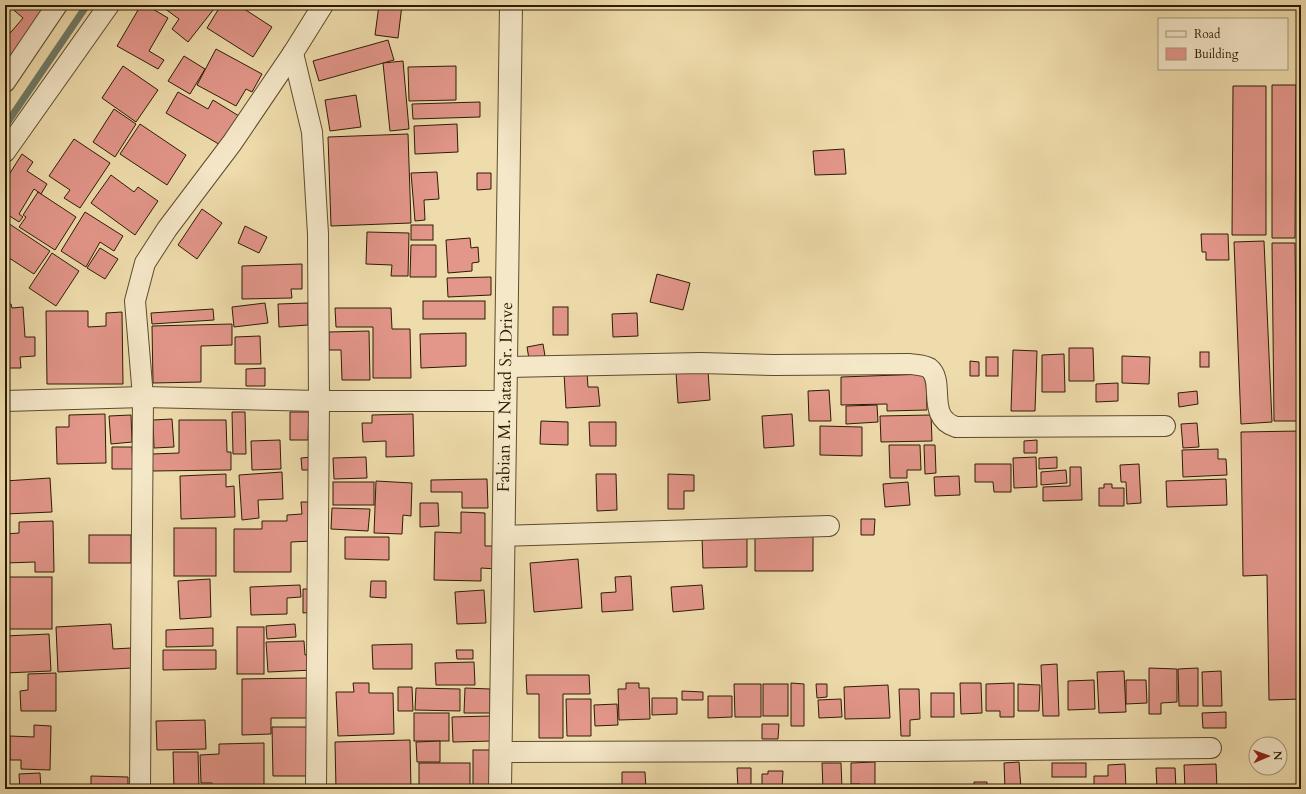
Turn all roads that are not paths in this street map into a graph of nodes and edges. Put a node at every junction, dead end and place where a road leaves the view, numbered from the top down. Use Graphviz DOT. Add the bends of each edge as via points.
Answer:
graph roads {
  1 [pos="56,5"];
  2 [pos="109,5"];
  3 [pos="323,5"];
  4 [pos="511,5"];
  5 [pos="294,53"];
  6 [pos="5,82"];
  7 [pos="5,152"];
  8 [pos="506,367"];
  9 [pos="143,397"];
  10 [pos="5,401"];
  11 [pos="319,401"];
  12 [pos="505,401"];
  13 [pos="1165,426"];
  14 [pos="830,526"];
  15 [pos="503,536"];
  16 [pos="1211,748"];
  17 [pos="500,752"];
  18 [pos="140,789"];
  19 [pos="316,789"];
  20 [pos="500,789"];
  1 -- 6 [label="street"];
  2 -- 7 [label="street"];
  3 -- 5 [label="street"];
  4 -- 8 [label="street, Fabian M. Natad Sr. Drive"];
  5 -- 9 [label="street" via="145,262 136,301"];
  5 -- 11 [label="street" via="312,132 318,234"];
  8 -- 12 [label="street, Fabian M. Natad Sr. Drive"];
  8 -- 13 [label="street" via="701,363 910,364 928,367 934,373 938,410 945,421 956,427"];
  9 -- 10 [label="street"];
  9 -- 11 [label="street"];
  9 -- 18 [label="street"];
  11 -- 12 [label="street"];
  11 -- 19 [label="street"];
  12 -- 15 [label="street, Fabian M. Natad Sr. Drive"];
  14 -- 15 [label="street"];
  15 -- 17 [label="street, Fabian M. Natad Sr. Drive"];
  16 -- 17 [label="street"];
  17 -- 20 [label="street, Fabian M. Natad Sr. Drive"];
}
